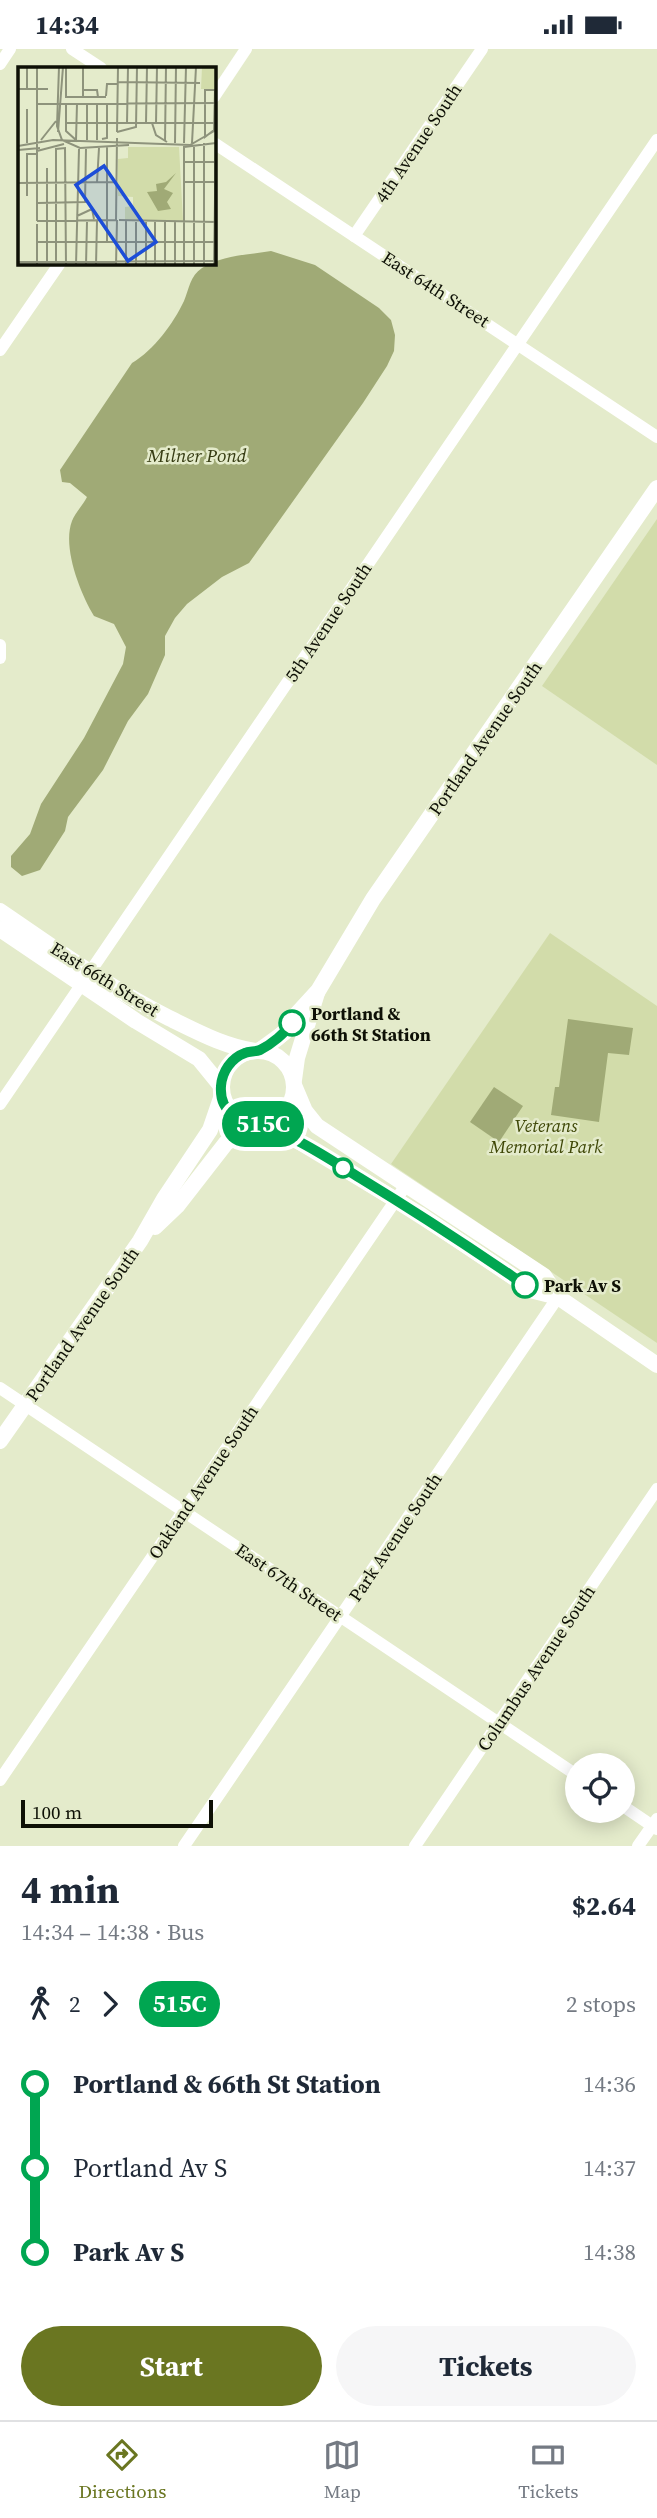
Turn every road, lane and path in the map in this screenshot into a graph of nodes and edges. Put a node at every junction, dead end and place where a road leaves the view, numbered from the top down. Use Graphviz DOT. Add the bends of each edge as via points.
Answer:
graph roads {
  1 [pos="10,49"];
  2 [pos="72,49"];
  3 [pos="246,49"];
  4 [pos="482,49"];
  5 [pos="0,64"];
  6 [pos="99,67"];
  7 [pos="215,96"];
  8 [pos="657,140"];
  9 [pos="215,144"];
  10 [pos="354,236"];
  11 [pos="59,264"];
  12 [pos="518,344"];
  13 [pos="0,350"];
  14 [pos="657,437"];
  15 [pos="657,488"];
  16 [pos="0,645"];
  17 [pos="0,659"];
  18 [pos="0,911"];
  19 [pos="0,929"];
  20 [pos="85,978"];
  21 [pos="318,991"];
  22 [pos="257,1051"];
  23 [pos="294,1082"];
  24 [pos="221,1091"];
  25 [pos="0,1104"];
  26 [pos="260,1124"];
  27 [pos="406,1185"];
  28 [pos="397,1200"];
  29 [pos="140,1241"];
  30 [pos="558,1297"];
  31 [pos="657,1365"];
  32 [pos="0,1388"];
  33 [pos="26,1404"];
  34 [pos="0,1441"];
  35 [pos="657,1489"];
  36 [pos="184,1511"];
  37 [pos="341,1618"];
  38 [pos="498,1724"];
  39 [pos="565,1768"];
  40 [pos="0,1780"];
  41 [pos="635,1813"];
  42 [pos="655,1824"];
  43 [pos="184,1846"];
  44 [pos="415,1846"];
  45 [pos="638,1846"];
  1 -- 5 [label="street"];
  2 -- 6 [label="street"];
  3 -- 7 [label="street"];
  4 -- 10 [label="street, 4th Avenue South"];
  8 -- 12 [label="street, 5th Avenue South"];
  9 -- 10 [label="street, East 64th Street"];
  10 -- 12 [label="street, East 64th Street"];
  11 -- 13 [label="street"];
  12 -- 14 [label="street, East 64th Street"];
  12 -- 20 [label="street, 5th Avenue South"];
  15 -- 21 [label="main road, Portland Avenue South" via="373,899"];
  16 -- 17 [label="street"];
  18 -- 20 [label="main road, East 66th Street"];
  19 -- 20 [label="main road, East 66th Street"];
  20 -- 22 [label="main road, East 66th Street" via="211,1039"];
  20 -- 24 [label="main road, East 66th Street" via="136,1021 199,1059"];
  20 -- 25 [label="street, 5th Avenue South"];
  21 -- 22 [label="main road, Portland Avenue South" via="285,1032"];
  21 -- 23 [label="main road, Portland Avenue South"];
  22 -- 23 [label="main road" via="281,1059"];
  22 -- 24 [label="main road" via="235,1058 223,1076"];
  23 -- 26 [label="main road" via="290,1106"];
  23 -- 27 [label="main road" via="305,1111 317,1126"];
  24 -- 26 [label="main road" via="234,1115"];
  24 -- 29 [label="main road, Portland Avenue South" via="210,1130"];
  26 -- 28 [label="main road" via="298,1141"];
  26 -- 29 [label="main road, Portland Avenue South" via="226,1143 177,1206"];
  27 -- 28 [label="street, Oakland Avenue South"];
  27 -- 30 [label="main road" via="544,1276"];
  28 -- 30 [label="main road" via="534,1291"];
  28 -- 36 [label="street, Oakland Avenue South"];
  29 -- 33 [label="main road, Portland Avenue South"];
  30 -- 31 [label="main road"];
  30 -- 37 [label="street, Park Avenue South"];
  32 -- 33 [label="street, East 67th Street"];
  33 -- 34 [label="main road, Portland Avenue South"];
  33 -- 36 [label="street, East 67th Street"];
  35 -- 38 [label="street, Columbus Avenue South"];
  36 -- 37 [label="street, East 67th Street"];
  36 -- 40 [label="street, Oakland Avenue South"];
  37 -- 38 [label="street, East 67th Street"];
  37 -- 43 [label="street, Park Avenue South"];
  38 -- 39 [label="street, East 67th Street"];
  38 -- 44 [label="street, Columbus Avenue South"];
  41 -- 42 [label="street"];
  42 -- 45 [label="street"];
}
